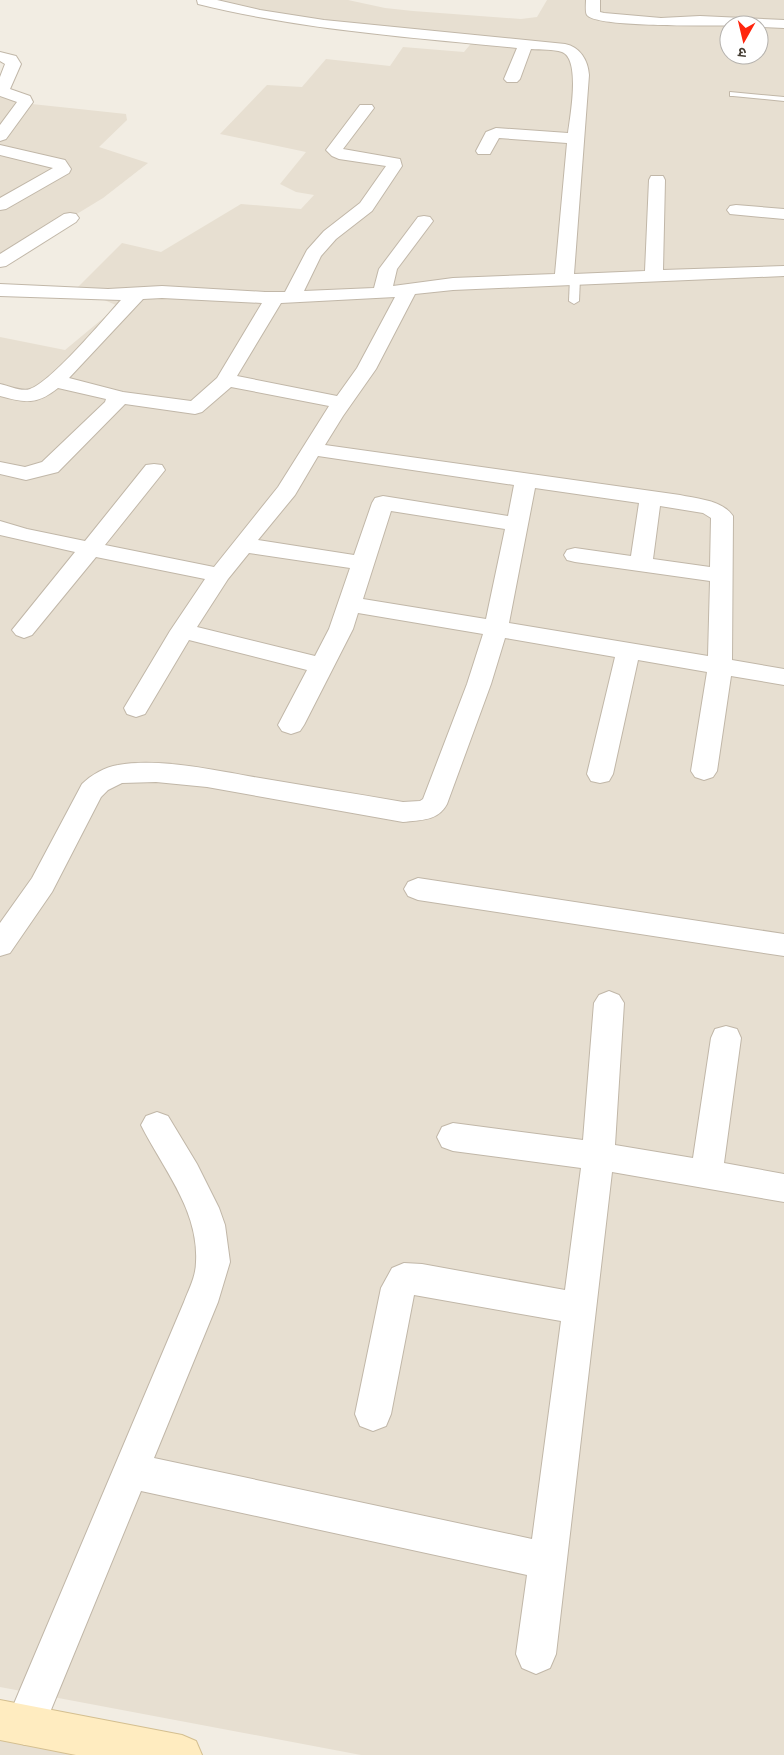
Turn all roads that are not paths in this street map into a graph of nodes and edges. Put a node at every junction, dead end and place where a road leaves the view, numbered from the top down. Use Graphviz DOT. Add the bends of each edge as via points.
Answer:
graph roads {
  1 [pos="593,0"];
  2 [pos="203,1"];
  3 [pos="754,8"];
  4 [pos="754,15"];
  5 [pos="719,21"];
  6 [pos="769,23"];
  7 [pos="784,24"];
  8 [pos="526,44"];
  9 [pos="0,56"];
  10 [pos="512,79"];
  11 [pos="733,94"];
  12 [pos="784,99"];
  13 [pos="366,108"];
  14 [pos="0,136"];
  15 [pos="577,139"];
  16 [pos="0,150"];
  17 [pos="484,151"];
  18 [pos="657,180"];
  19 [pos="0,206"];
  20 [pos="736,210"];
  21 [pos="784,214"];
  22 [pos="70,218"];
  23 [pos="424,221"];
  24 [pos="0,262"];
  25 [pos="784,270"];
  26 [pos="654,275"];
  27 [pos="570,278"];
  28 [pos="409,289"];
  29 [pos="0,290"];
  30 [pos="382,293"];
  31 [pos="137,294"];
  32 [pos="283,298"];
  33 [pos="574,301"];
  34 [pos="227,380"];
  35 [pos="54,381"];
  36 [pos="0,390"];
  37 [pos="117,397"];
  38 [pos="342,403"];
  39 [pos="312,449"];
  40 [pos="0,468"];
  41 [pos="154,470"];
  42 [pos="526,480"];
  43 [pos="650,498"];
  44 [pos="517,524"];
  45 [pos="0,528"];
  46 [pos="243,545"];
  47 [pos="89,549"];
  48 [pos="575,555"];
  49 [pos="362,563"];
  50 [pos="641,564"];
  51 [pos="219,575"];
  52 [pos="722,576"];
  53 [pos="349,604"];
  54 [pos="24,630"];
  55 [pos="496,630"];
  56 [pos="182,631"];
  57 [pos="628,652"];
  58 [pos="322,666"];
  59 [pos="720,666"];
  60 [pos="784,677"];
  61 [pos="136,708"];
  62 [pos="291,725"];
  63 [pos="704,771"];
  64 [pos="600,774"];
  65 [pos="418,889"];
  66 [pos="784,945"];
  67 [pos="0,946"];
  68 [pos="609,1003"];
  69 [pos="726,1038"];
  70 [pos="157,1125"];
  71 [pos="453,1137"];
  72 [pos="598,1156"];
  73 [pos="706,1175"];
  74 [pos="784,1188"];
  75 [pos="580,1309"];
  76 [pos="373,1414"];
  77 [pos="131,1471"];
  78 [pos="548,1562"];
  79 [pos="536,1654"];
  80 [pos="13,1722"];
  81 [pos="109,1748"];
  82 [pos="182,1755"];
  1 -- 5 [label="street" via="592,13 603,17 661,22"];
  2 -- 8 [label="street" via="306,22"];
  3 -- 4 [label="street"];
  6 -- 7 [label="street"];
  8 -- 10 [label="street"];
  8 -- 15 [label="street" via="565,48 573,51 577,58 581,75"];
  9 -- 14 [label="street" via="11,59 13,64 2,90 25,102"];
  11 -- 12 [label="lane"];
  13 -- 32 [label="street" via="334,150 342,155 386,160 394,166 366,207 330,235 313,254"];
  15 -- 17 [label="street" via="496,133"];
  15 -- 27 [label="street"];
  16 -- 19 [label="street" via="59,164 63,169"];
  18 -- 26 [label="street"];
  20 -- 21 [label="street"];
  22 -- 24 [label="street"];
  23 -- 30 [label="street" via="388,269"];
  25 -- 26 [label="street"];
  26 -- 27 [label="street"];
  27 -- 28 [label="street"];
  27 -- 33 [label="lane"];
  28 -- 30 [label="street"];
  28 -- 38 [label="street" via="366,369"];
  29 -- 31 [label="street"];
  30 -- 32 [label="street"];
  31 -- 32 [label="street" via="162,292"];
  31 -- 35 [label="street"];
  32 -- 34 [label="street"];
  34 -- 37 [label="street" via="195,408"];
  34 -- 38 [label="street"];
  35 -- 36 [label="street" via="32,396"];
  35 -- 37 [label="street"];
  37 -- 40 [label="street" via="115,404 50,467 26,474"];
  38 -- 39 [label="street"];
  39 -- 42 [label="street"];
  39 -- 46 [label="street" via="287,490"];
  41 -- 47 [label="street"];
  42 -- 43 [label="street"];
  42 -- 44 [label="street"];
  43 -- 50 [label="street"];
  43 -- 52 [label="street" via="710,508 722,516"];
  44 -- 49 [label="street" via="383,503"];
  44 -- 55 [label="street"];
  45 -- 47 [label="street"];
  46 -- 49 [label="street"];
  46 -- 51 [label="street"];
  47 -- 51 [label="street"];
  47 -- 54 [label="street"];
  48 -- 50 [label="street"];
  49 -- 53 [label="street"];
  50 -- 52 [label="street"];
  51 -- 56 [label="street"];
  52 -- 59 [label="street"];
  53 -- 55 [label="street"];
  53 -- 58 [label="street" via="341,629"];
  55 -- 57 [label="street"];
  55 -- 67 [label="street" via="449,766 434,804 426,810 403,812 207,778 119,774 98,784 91,792 42,885"];
  56 -- 58 [label="street"];
  56 -- 61 [label="street"];
  57 -- 59 [label="street"];
  57 -- 64 [label="street"];
  58 -- 62 [label="street"];
  59 -- 60 [label="street"];
  59 -- 63 [label="street"];
  65 -- 66 [label="street"];
  68 -- 72 [label="street"];
  69 -- 73 [label="street"];
  70 -- 77 [label="street" via="202,1205 211,1228 213,1264 201,1302"];
  71 -- 72 [label="street"];
  72 -- 73 [label="street"];
  72 -- 75 [label="street"];
  73 -- 74 [label="street"];
  75 -- 76 [label="street" via="404,1279 398,1288"];
  75 -- 78 [label="street"];
  77 -- 78 [label="street"];
  77 -- 80 [label="street"];
  78 -- 79 [label="street"];
  80 -- 81 [label="street"];
  81 -- 82 [label="street"];
}
